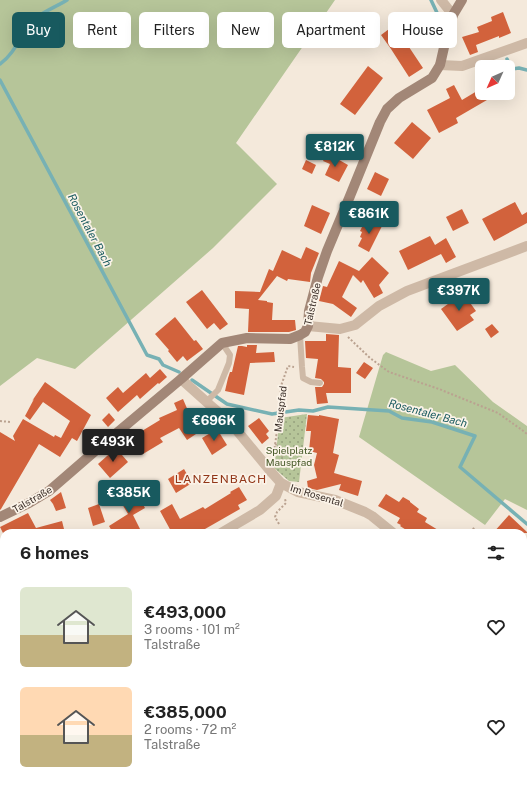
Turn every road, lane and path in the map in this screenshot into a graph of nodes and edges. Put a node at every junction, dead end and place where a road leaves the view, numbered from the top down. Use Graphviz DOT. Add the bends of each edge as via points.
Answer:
graph roads {
  1 [pos="441,0"];
  2 [pos="462,0"];
  3 [pos="450,12"];
  4 [pos="454,12"];
  5 [pos="527,43"];
  6 [pos="444,48"];
  7 [pos="440,65"];
  8 [pos="527,246"];
  9 [pos="308,326"];
  10 [pos="340,329"];
  11 [pos="300,336"];
  12 [pos="222,343"];
  13 [pos="302,367"];
  14 [pos="181,379"];
  15 [pos="320,383"];
  16 [pos="211,397"];
  17 [pos="0,421"];
  18 [pos="10,422"];
  19 [pos="527,434"];
  20 [pos="275,444"];
  21 [pos="282,457"];
  22 [pos="272,473"];
  23 [pos="281,483"];
  24 [pos="283,506"];
  25 [pos="0,517"];
  26 [pos="279,524"];
  27 [pos="475,526"];
  28 [pos="227,529"];
  29 [pos="388,529"];
  30 [pos="473,529"];
  1 -- 3 [label="street"];
  2 -- 4 [label="main road, Talstraße"];
  5 -- 7 [label="street" via="462,66"];
  6 -- 7 [label="main road, Talstraße"];
  7 -- 9 [label="main road, Talstraße" via="432,78 399,98 380,122 318,277 309,311"];
  8 -- 10 [label="street" via="407,291 379,306 354,325"];
  9 -- 10 [label="street"];
  9 -- 11 [label="main road, Talstraße"];
  10 -- 19 [label="path" via="370,358 389,372 498,413"];
  11 -- 12 [label="main road, Talstraße" via="290,339 247,338"];
  11 -- 13 [label="lane"];
  12 -- 14 [label="main road, Talstraße"];
  12 -- 16 [label="lane" via="230,356 229,362 218,390"];
  13 -- 15 [label="lane" via="303,378"];
  13 -- 20 [label="path, Mauspfad" via="288,366 281,386"];
  14 -- 16 [label="street, Im Rosental"];
  14 -- 25 [label="main road, Talstraße" via="49,491"];
  16 -- 22 [label="street, Im Rosental"];
  17 -- 18 [label="path"];
  20 -- 21 [label="path" via="280,446"];
  20 -- 22 [label="path, Mauspfad"];
  22 -- 23 [label="street, Im Rosental"];
  23 -- 28 [label="street" via="276,496 260,510"];
  23 -- 29 [label="street, Im Rosental" via="298,492 335,500 365,512"];
  24 -- 26 [label="path" via="275,517"];
  27 -- 30 [label="path"];
}
